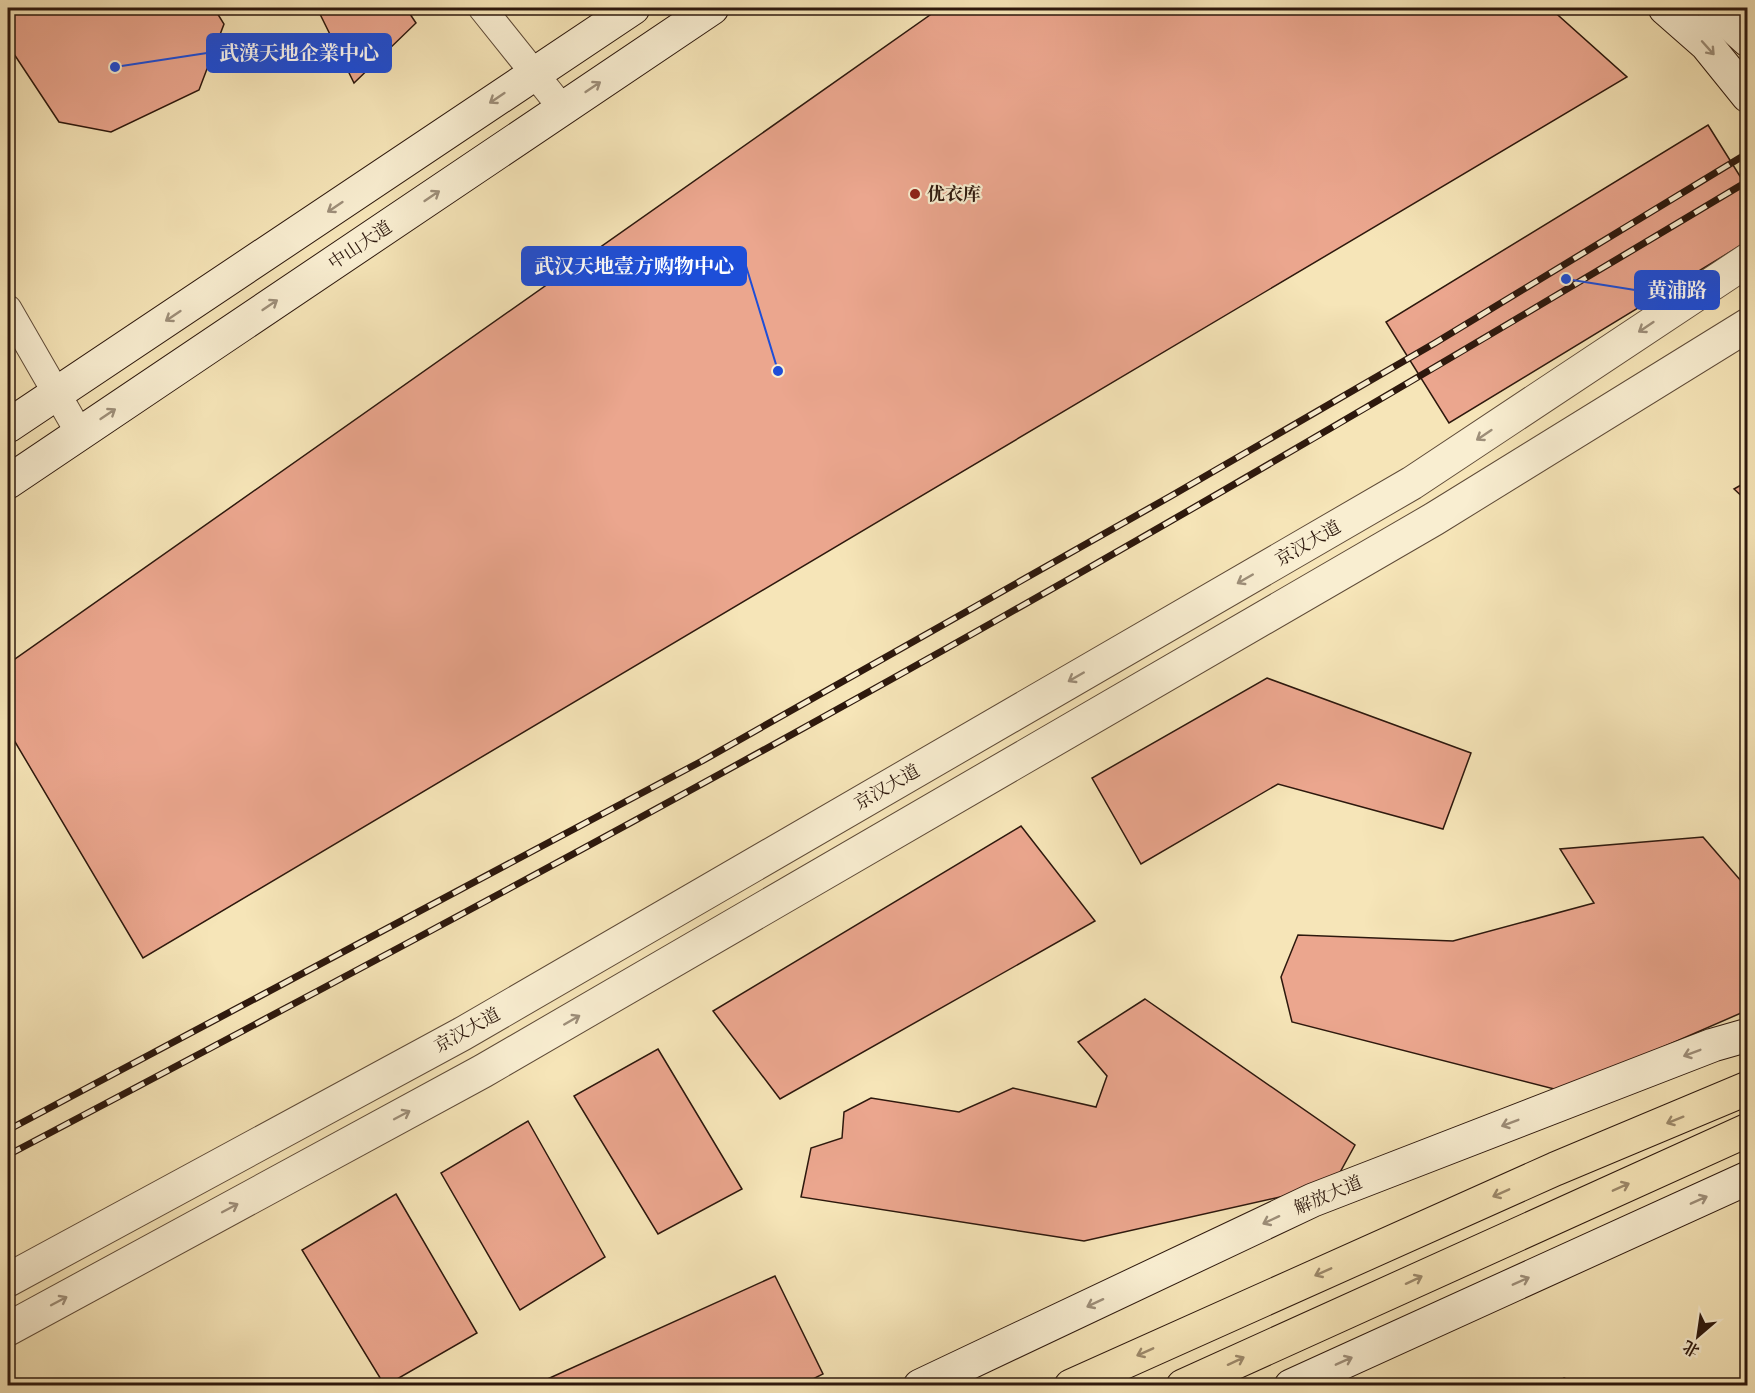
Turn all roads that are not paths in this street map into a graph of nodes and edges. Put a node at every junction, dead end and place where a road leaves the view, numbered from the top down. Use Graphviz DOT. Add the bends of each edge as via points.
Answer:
graph roads {
  1 [pos="482,8"];
  2 [pos="633,8"];
  3 [pos="712,8"];
  4 [pos="1665,8"];
  5 [pos="1713,8"];
  6 [pos="1748,40"];
  7 [pos="534,73"];
  8 [pos="1748,96"];
  9 [pos="562,108"];
  10 [pos="1748,260"];
  11 [pos="8,309"];
  12 [pos="1748,325"];
  13 [pos="57,394"];
  14 [pos="8,426"];
  15 [pos="80,434"];
  16 [pos="8,482"];
  17 [pos="1748,1035"];
  18 [pos="1748,1088"];
  19 [pos="1748,1130"];
  20 [pos="1748,1178"];
  21 [pos="8,1281"];
  22 [pos="8,1329"];
  23 [pos="920,1386"];
  24 [pos="1071,1386"];
  25 [pos="1183,1386"];
  26 [pos="1291,1386"];
  1 -- 7 [label="street"];
  2 -- 7 [label="street"];
  9 -- 3 [label="street, 中山大道, one-way"];
  4 -- 8 [label="street, one-way" via="1706,44"];
  5 -- 6 [label="street"];
  7 -- 9 [label="street"];
  7 -- 13 [label="street, one-way"];
  15 -- 9 [label="street, 中山大道, one-way"];
  10 -- 21 [label="street, 京汉大道, one-way" via="1412,483 462,1034"];
  11 -- 13 [label="street"];
  22 -- 12 [label="street, one-way" via="483,1071 1434,519"];
  13 -- 14 [label="street"];
  13 -- 15 [label="street"];
  15 -- 16 [label="street, 中山大道"];
  17 -- 23 [label="street, 解放大道, one-way" via="1713,1045 1313,1200"];
  18 -- 24 [label="main road, one-way" via="1555,1168"];
  25 -- 19 [label="main road, one-way"];
  26 -- 20 [label="street, one-way"];
}
